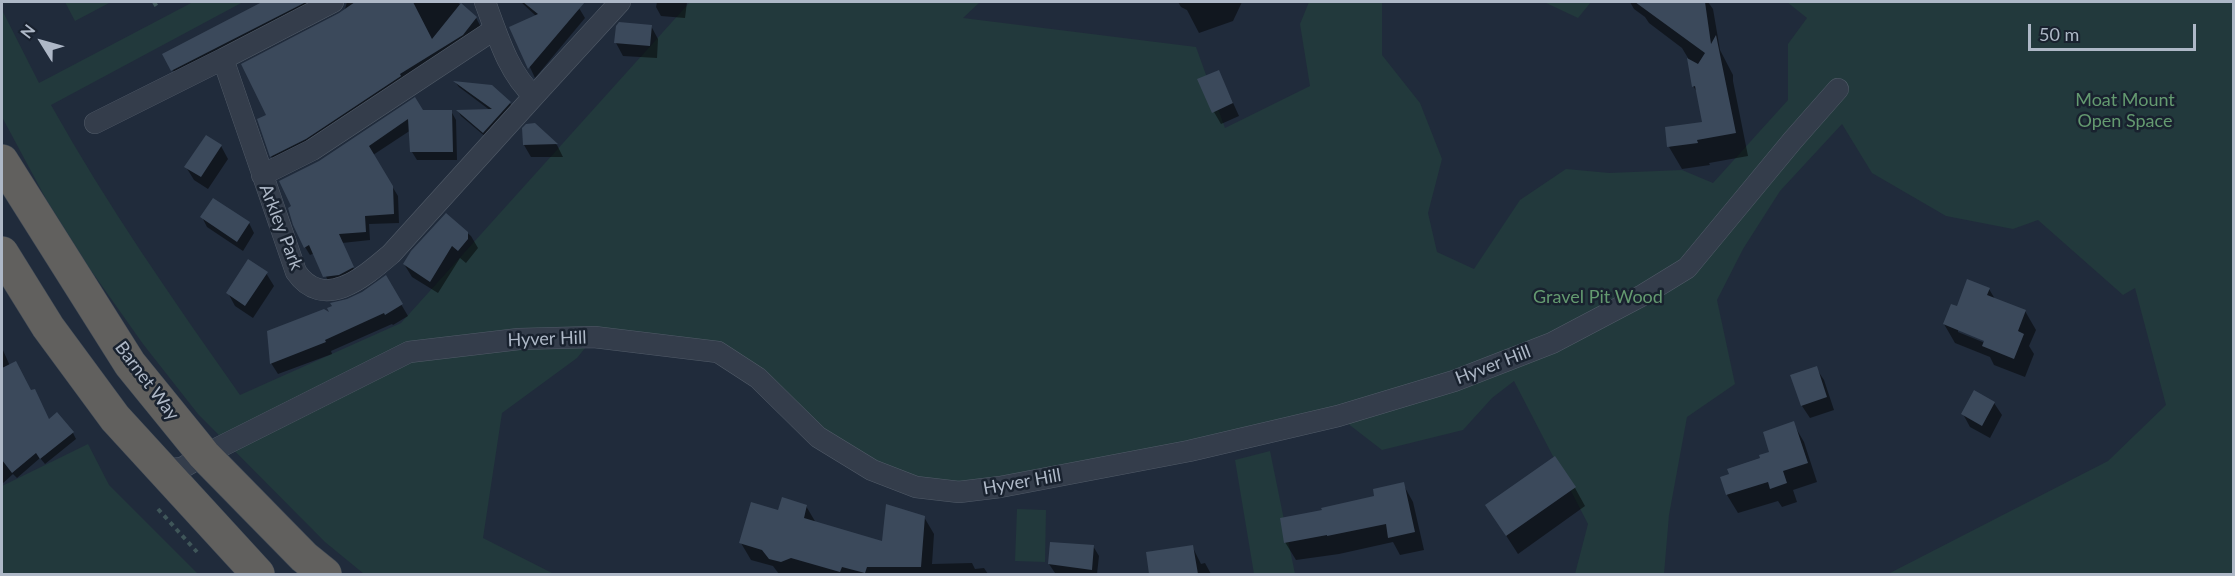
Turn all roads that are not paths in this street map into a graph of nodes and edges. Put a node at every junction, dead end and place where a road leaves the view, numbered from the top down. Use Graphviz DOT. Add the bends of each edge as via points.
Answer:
graph roads {
  1 [pos="333,2"];
  2 [pos="484,2"];
  3 [pos="620,2"];
  4 [pos="495,29"];
  5 [pos="223,59"];
  6 [pos="1839,89"];
  7 [pos="534,96"];
  8 [pos="95,123"];
  9 [pos="2,161"];
  10 [pos="262,175"];
  11 [pos="2,253"];
  12 [pos="204,455"];
  13 [pos="161,470"];
  14 [pos="258,574"];
  15 [pos="325,574"];
  1 -- 5 [label="street"];
  2 -- 4 [label="street"];
  3 -- 7 [label="street, Arkley Park"];
  4 -- 7 [label="street" via="522,86"];
  4 -- 10 [label="street" via="312,150"];
  5 -- 8 [label="street"];
  5 -- 10 [label="street, Arkley Park"];
  6 -- 12 [label="street, Hyver Hill" via="1687,268 1643,295 1552,343 1454,381 1338,416 1189,451 1000,487 960,492 916,487 872,470 818,438 758,378 718,352 594,338 519,339 409,352"];
  7 -- 10 [label="street, Arkley Park" via="391,254 369,272 335,290 311,288 296,272"];
  9 -- 12 [label="highway, Barnet Way" via="130,364"];
  11 -- 13 [label="highway" via="48,327 115,418"];
  12 -- 13 [label="street, Hyver Hill" via="182,468"];
  12 -- 15 [label="highway, Barnet Way" via="304,558"];
  13 -- 14 [label="highway"];
}
